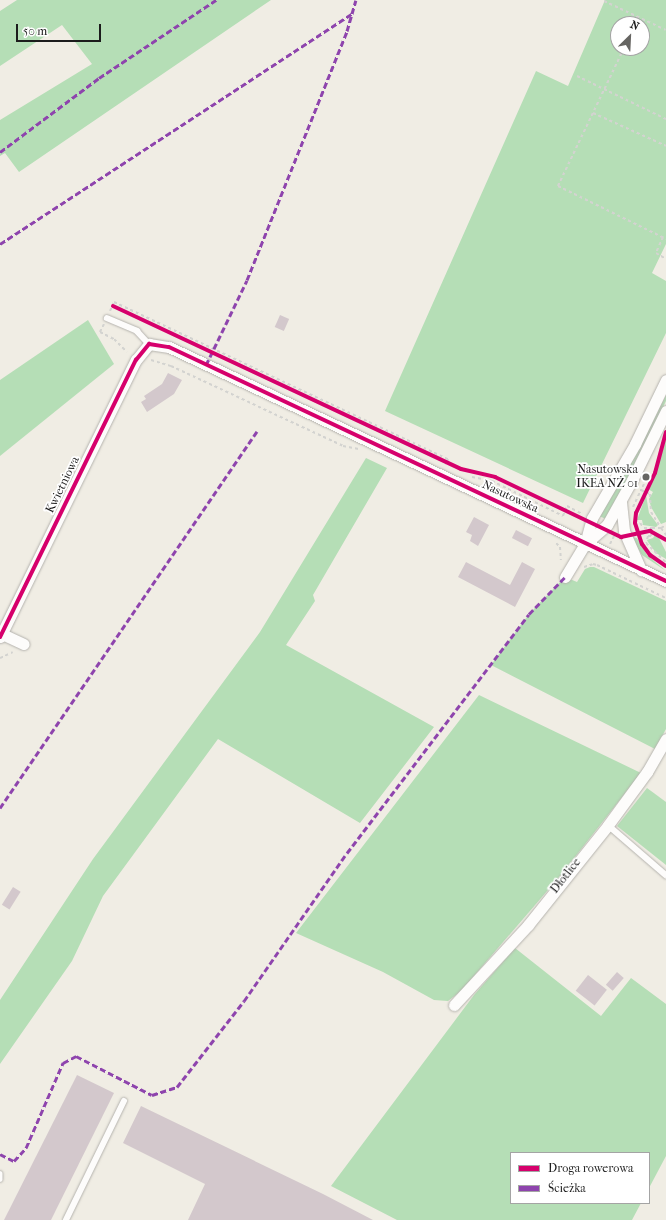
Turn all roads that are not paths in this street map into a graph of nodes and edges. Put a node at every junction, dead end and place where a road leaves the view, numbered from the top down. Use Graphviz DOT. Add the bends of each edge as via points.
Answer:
graph roads {
  1 [pos="107,318"];
  2 [pos="149,344"];
  3 [pos="666,380"];
  4 [pos="666,411"];
  5 [pos="621,502"];
  6 [pos="585,544"];
  7 [pos="641,570"];
  8 [pos="565,576"];
  9 [pos="666,581"];
  10 [pos="1,635"];
  11 [pos="24,644"];
  12 [pos="666,739"];
  13 [pos="608,825"];
  14 [pos="666,875"];
  15 [pos="454,1005"];
  16 [pos="124,1101"];
  17 [pos="0,1174"];
  18 [pos="0,1180"];
  19 [pos="66,1220"];
  1 -- 2 [label="lane" via="137,331"];
  2 -- 6 [label="street, Nasutowska" via="169,347"];
  2 -- 10 [label="street, Kwietniowa" via="136,360"];
  3 -- 6 [label="street" via="635,444 591,520"];
  4 -- 5 [label="street"];
  5 -- 6 [label="street" via="604,529"];
  5 -- 7 [label="street" via="626,531"];
  6 -- 7 [label="street, Nasutowska"];
  6 -- 8 [label="street"];
  7 -- 9 [label="street, Nasutowska"];
  10 -- 11 [label="street"];
  12 -- 13 [label="street, Dłotlice" via="647,772"];
  13 -- 14 [label="lane"];
  13 -- 15 [label="street, Dłotlice" via="528,924"];
  16 -- 19 [label="lane"];
  17 -- 18 [label="lane"];
}
